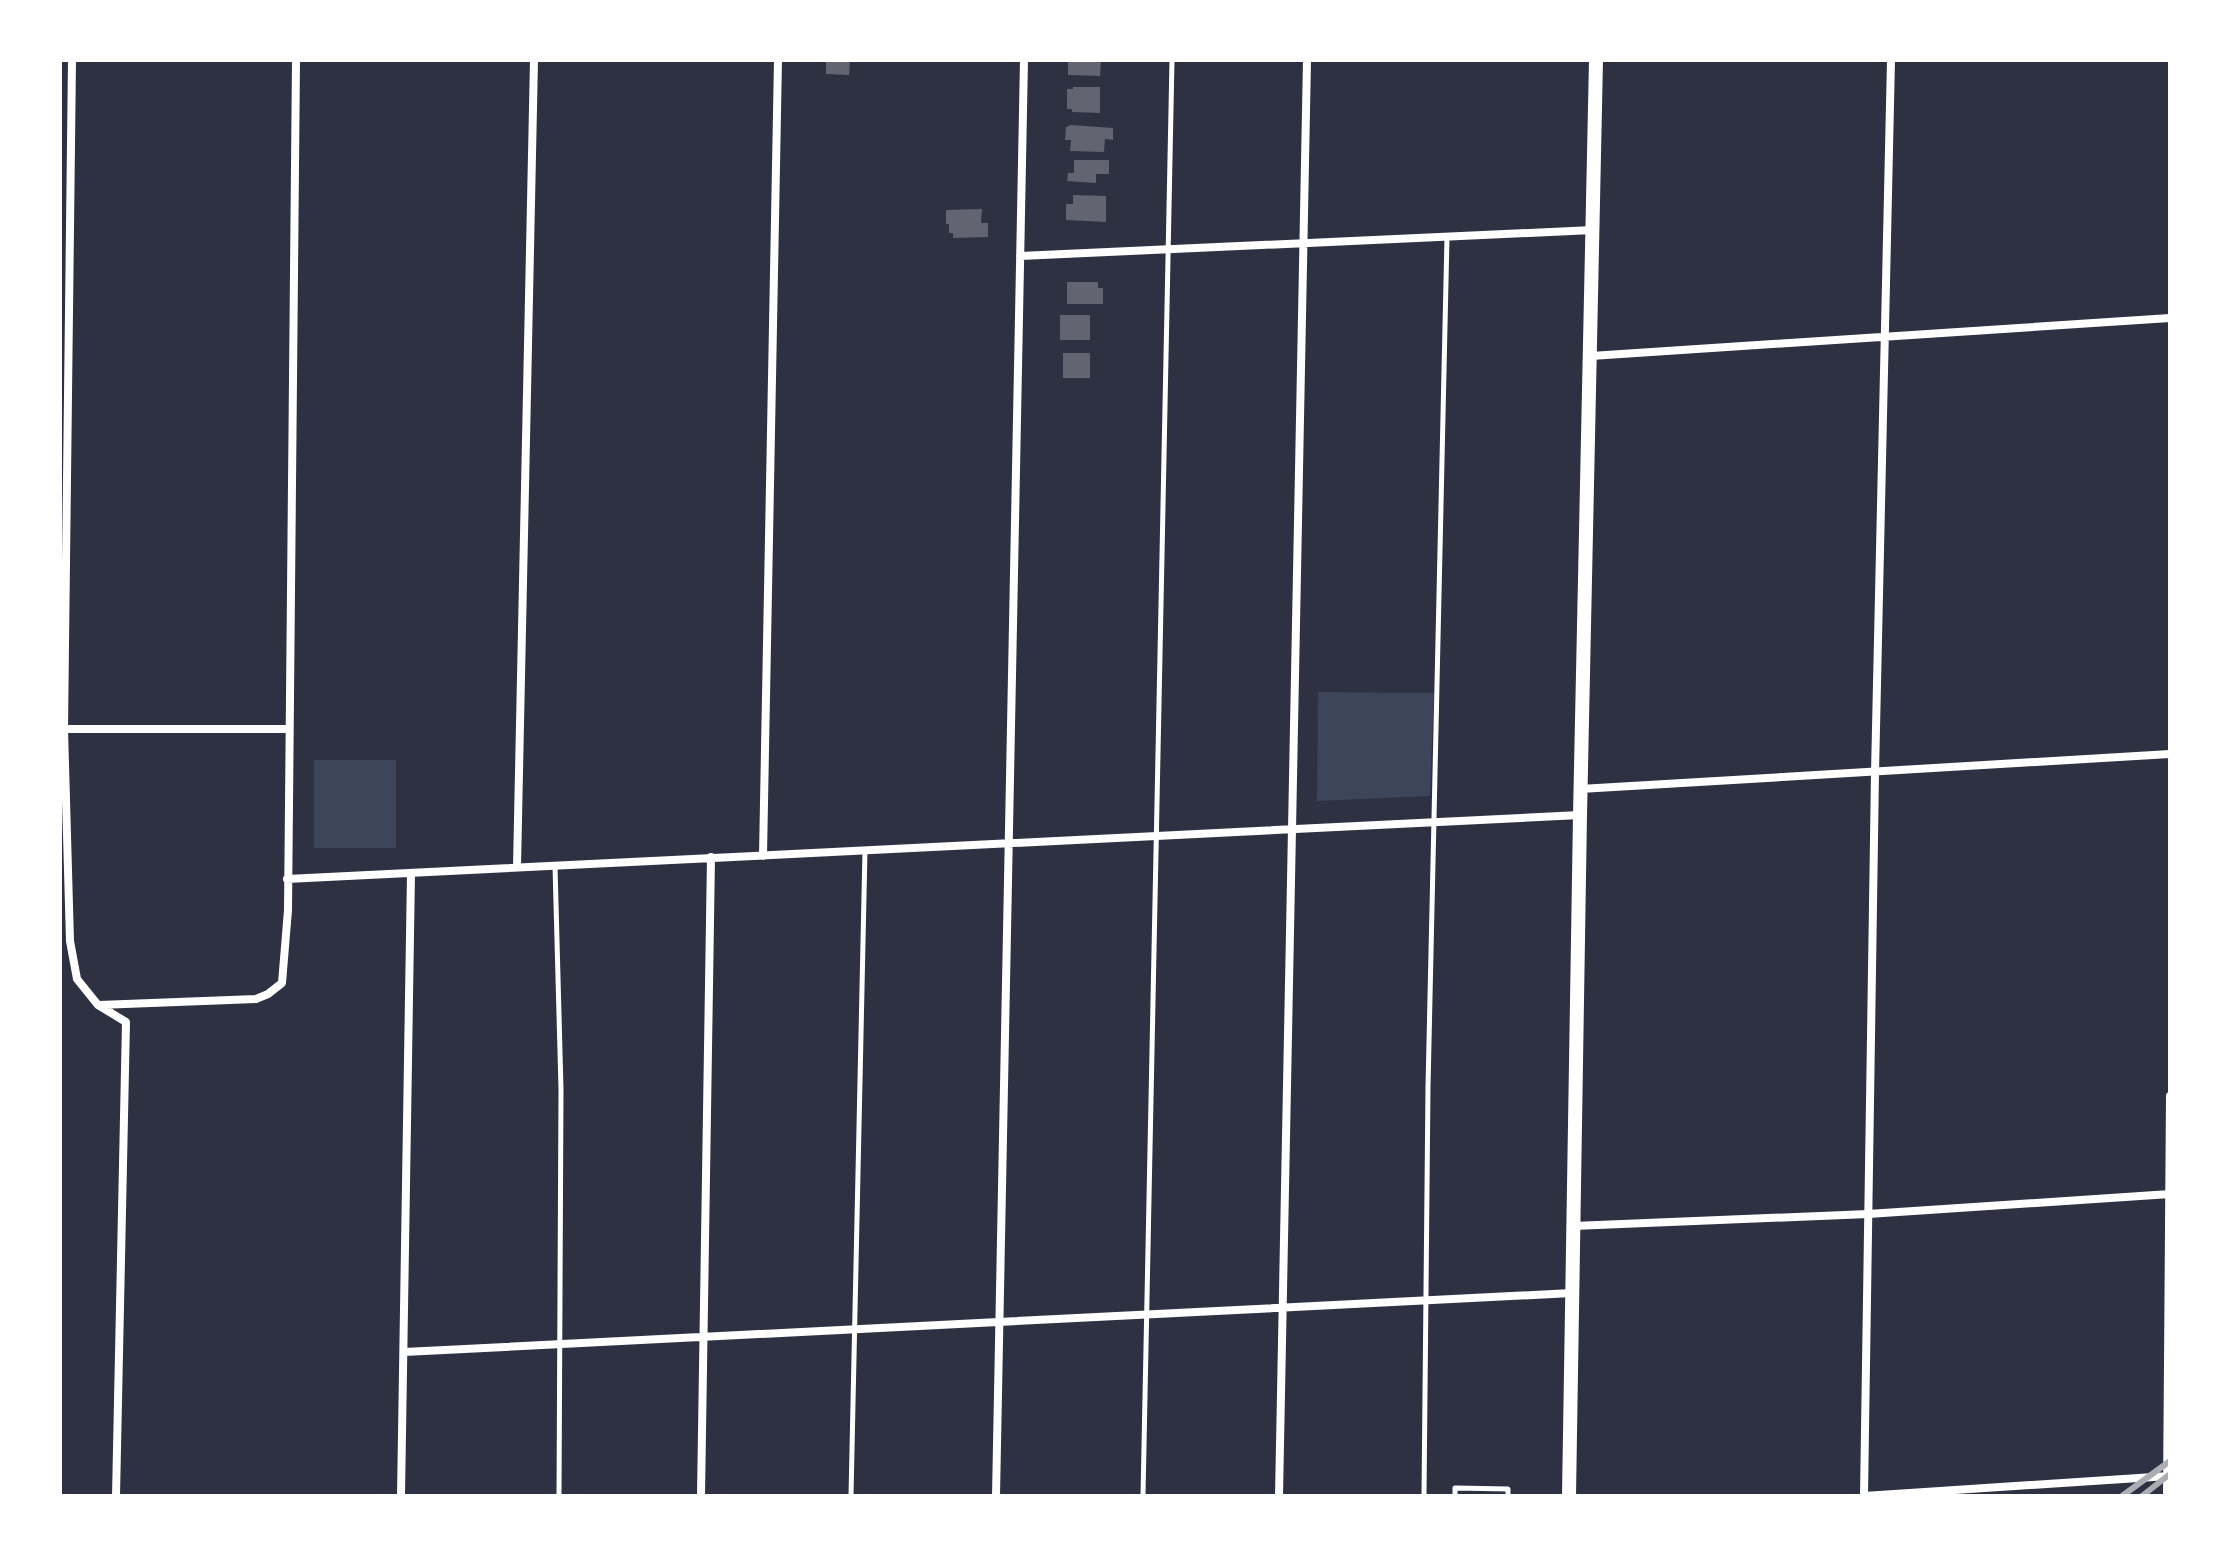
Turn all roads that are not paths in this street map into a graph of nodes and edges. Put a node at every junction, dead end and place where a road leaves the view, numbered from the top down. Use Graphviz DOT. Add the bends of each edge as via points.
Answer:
graph roads {
  1 [pos="72,60"];
  2 [pos="296,60"];
  3 [pos="534,60"];
  4 [pos="778,60"];
  5 [pos="1024,60"];
  6 [pos="1172,60"];
  7 [pos="1307,60"];
  8 [pos="1596,60"];
  9 [pos="1891,60"];
  10 [pos="1593,230"];
  11 [pos="1447,237"];
  12 [pos="1303,243"];
  13 [pos="1170,249"];
  14 [pos="1020,256"];
  15 [pos="2170,318"];
  16 [pos="1885,338"];
  17 [pos="1591,356"];
  18 [pos="64,729"];
  19 [pos="289,729"];
  20 [pos="2170,754"];
  21 [pos="1875,773"];
  22 [pos="1580,789"];
  23 [pos="1580,815"];
  24 [pos="1435,821"];
  25 [pos="1291,828"];
  26 [pos="1156,834"];
  27 [pos="1010,842"];
  28 [pos="865,850"];
  29 [pos="763,856"];
  30 [pos="711,857"];
  31 [pos="555,865"];
  32 [pos="517,867"];
  33 [pos="411,873"];
  34 [pos="287,879"];
  35 [pos="64,893"];
  36 [pos="98,1005"];
  37 [pos="2170,1096"];
  38 [pos="2169,1194"];
  39 [pos="1868,1214"];
  40 [pos="1573,1226"];
  41 [pos="1572,1293"];
  42 [pos="1427,1300"];
  43 [pos="1283,1307"];
  44 [pos="1146,1314"];
  45 [pos="999,1322"];
  46 [pos="855,1329"];
  47 [pos="704,1336"];
  48 [pos="561,1344"];
  49 [pos="404,1352"];
  50 [pos="2169,1476"];
  51 [pos="116,1496"];
  52 [pos="401,1496"];
  53 [pos="559,1496"];
  54 [pos="701,1496"];
  55 [pos="851,1496"];
  56 [pos="996,1496"];
  57 [pos="1143,1496"];
  58 [pos="1279,1496"];
  59 [pos="1424,1496"];
  60 [pos="1455,1496"];
  61 [pos="1508,1496"];
  62 [pos="1569,1496"];
  63 [pos="1864,1496"];
  64 [pos="2167,1496"];
  1 -- 18 [label="street"];
  2 -- 19 [label="street"];
  3 -- 32 [label="street"];
  4 -- 29 [label="street"];
  5 -- 14 [label="street"];
  6 -- 13 [label="lane"];
  7 -- 12 [label="street"];
  8 -- 10 [label="main road"];
  9 -- 16 [label="street"];
  10 -- 11 [label="street"];
  10 -- 17 [label="main road"];
  11 -- 12 [label="street"];
  11 -- 24 [label="lane"];
  12 -- 13 [label="street"];
  12 -- 25 [label="street"];
  13 -- 14 [label="street"];
  13 -- 26 [label="lane"];
  14 -- 27 [label="street"];
  15 -- 16 [label="street"];
  16 -- 17 [label="street"];
  16 -- 21 [label="street"];
  17 -- 22 [label="main road"];
  18 -- 19 [label="street"];
  18 -- 35 [label="street"];
  19 -- 34 [label="street"];
  20 -- 21 [label="street"];
  21 -- 22 [label="street"];
  21 -- 39 [label="street"];
  22 -- 23 [label="main road"];
  23 -- 24 [label="street"];
  23 -- 40 [label="main road"];
  24 -- 25 [label="street"];
  24 -- 42 [label="lane"];
  25 -- 26 [label="street"];
  25 -- 43 [label="street"];
  26 -- 27 [label="street"];
  26 -- 44 [label="lane"];
  27 -- 28 [label="street"];
  27 -- 45 [label="street"];
  28 -- 29 [label="street"];
  28 -- 46 [label="lane"];
  29 -- 30 [label="street"];
  30 -- 31 [label="street"];
  30 -- 47 [label="street"];
  31 -- 32 [label="street"];
  31 -- 48 [label="lane"];
  32 -- 33 [label="street"];
  33 -- 34 [label="street"];
  33 -- 49 [label="street"];
  34 -- 36 [label="street" via="282,983 268,994 256,999"];
  35 -- 36 [label="street" via="72,964"];
  36 -- 51 [label="street" via="126,1022"];
  37 -- 38 [label="street"];
  38 -- 39 [label="street"];
  38 -- 50 [label="street"];
  39 -- 40 [label="street"];
  39 -- 63 [label="street"];
  40 -- 41 [label="main road"];
  41 -- 42 [label="street"];
  41 -- 62 [label="main road"];
  42 -- 43 [label="street"];
  42 -- 59 [label="lane"];
  43 -- 44 [label="street"];
  43 -- 58 [label="street"];
  44 -- 45 [label="street"];
  44 -- 57 [label="lane"];
  45 -- 46 [label="street"];
  45 -- 56 [label="street"];
  46 -- 47 [label="street"];
  46 -- 55 [label="lane"];
  47 -- 48 [label="street"];
  47 -- 54 [label="street"];
  48 -- 49 [label="street"];
  48 -- 53 [label="lane"];
  49 -- 52 [label="street"];
  50 -- 63 [label="street"];
  50 -- 64 [label="street"];
  60 -- 61 [label="lane" via="1455,1488 1508,1489"];
}
